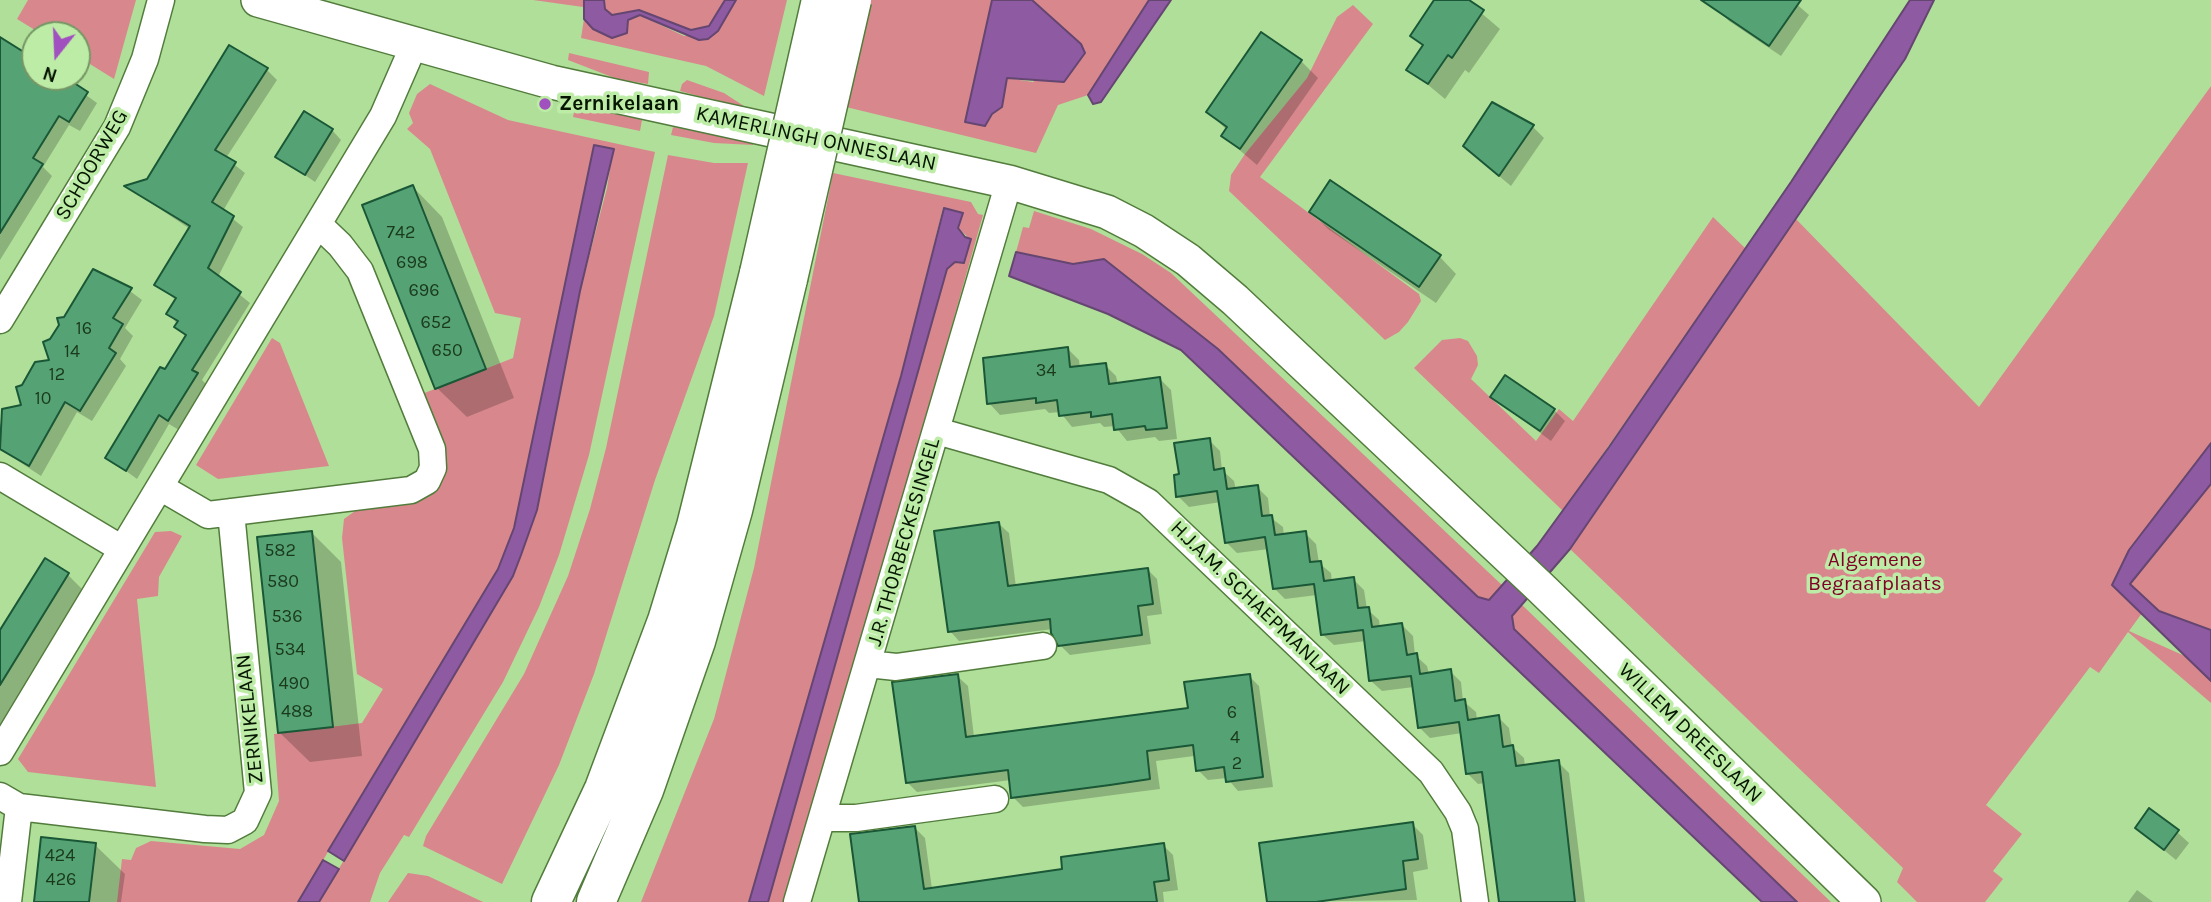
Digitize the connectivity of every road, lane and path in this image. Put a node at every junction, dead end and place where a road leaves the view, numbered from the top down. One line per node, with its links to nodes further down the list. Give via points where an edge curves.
1 (161, 0): 9 (street, SCHOORWEG, via 145,59 117,127)
2 (258, 0): 5 (street, KAMERLINGH ONNESLAAN)
3 (821, 0): 8 (main road, bridge)
4 (852, 0): 8 (main road, bridge)
5 (414, 45): 6 (street, KAMERLINGH ONNESLAAN, via 551,82); 7 (street, via 383,116)
6 (1009, 182): 10 (street, J.R. THORBECKESINGEL); 15 (street, KAMERLINGH ONNESLAAN, via 1107,212 1188,260)
7 (319, 225): 12 (street); 13 (street, via 360,271 432,449 433,468 422,486 411,490)
8 (774, 276): 23 (main road, via 667,621 604,789); 24 (main road, via 733,510 696,641 644,790)
9 (0, 320)
10 (937, 431): 17 (street, J.R. THORBECKESINGEL); 26 (street, H.J.A.M. SCHAEPMANLAAN, via 1109,480 1149,502 1431,772 1465,829)
11 (0, 476): 14 (street)
12 (160, 487): 13 (street, via 208,515); 14 (street)
13 (231, 512): 20 (street, ZERNIKELAAN, via 258,793 245,821 228,830 205,829)
14 (122, 548): 18 (street)
15 (1516, 565): 27 (street, WILLEM DREESLAAN)
16 (1043, 646): 17 (street, via 896,667)
17 (868, 664): 21 (street, J.R. THORBECKESINGEL)
18 (0, 752)
19 (995, 799): 21 (street, via 856,818)
20 (10, 802): 22 (street, ZERNIKELAAN)
21 (822, 818): 25 (street, J.R. THORBECKESINGEL)
22 (8, 902)
23 (551, 902)
24 (596, 902)
25 (797, 902)
26 (1475, 902)
27 (1864, 902)

